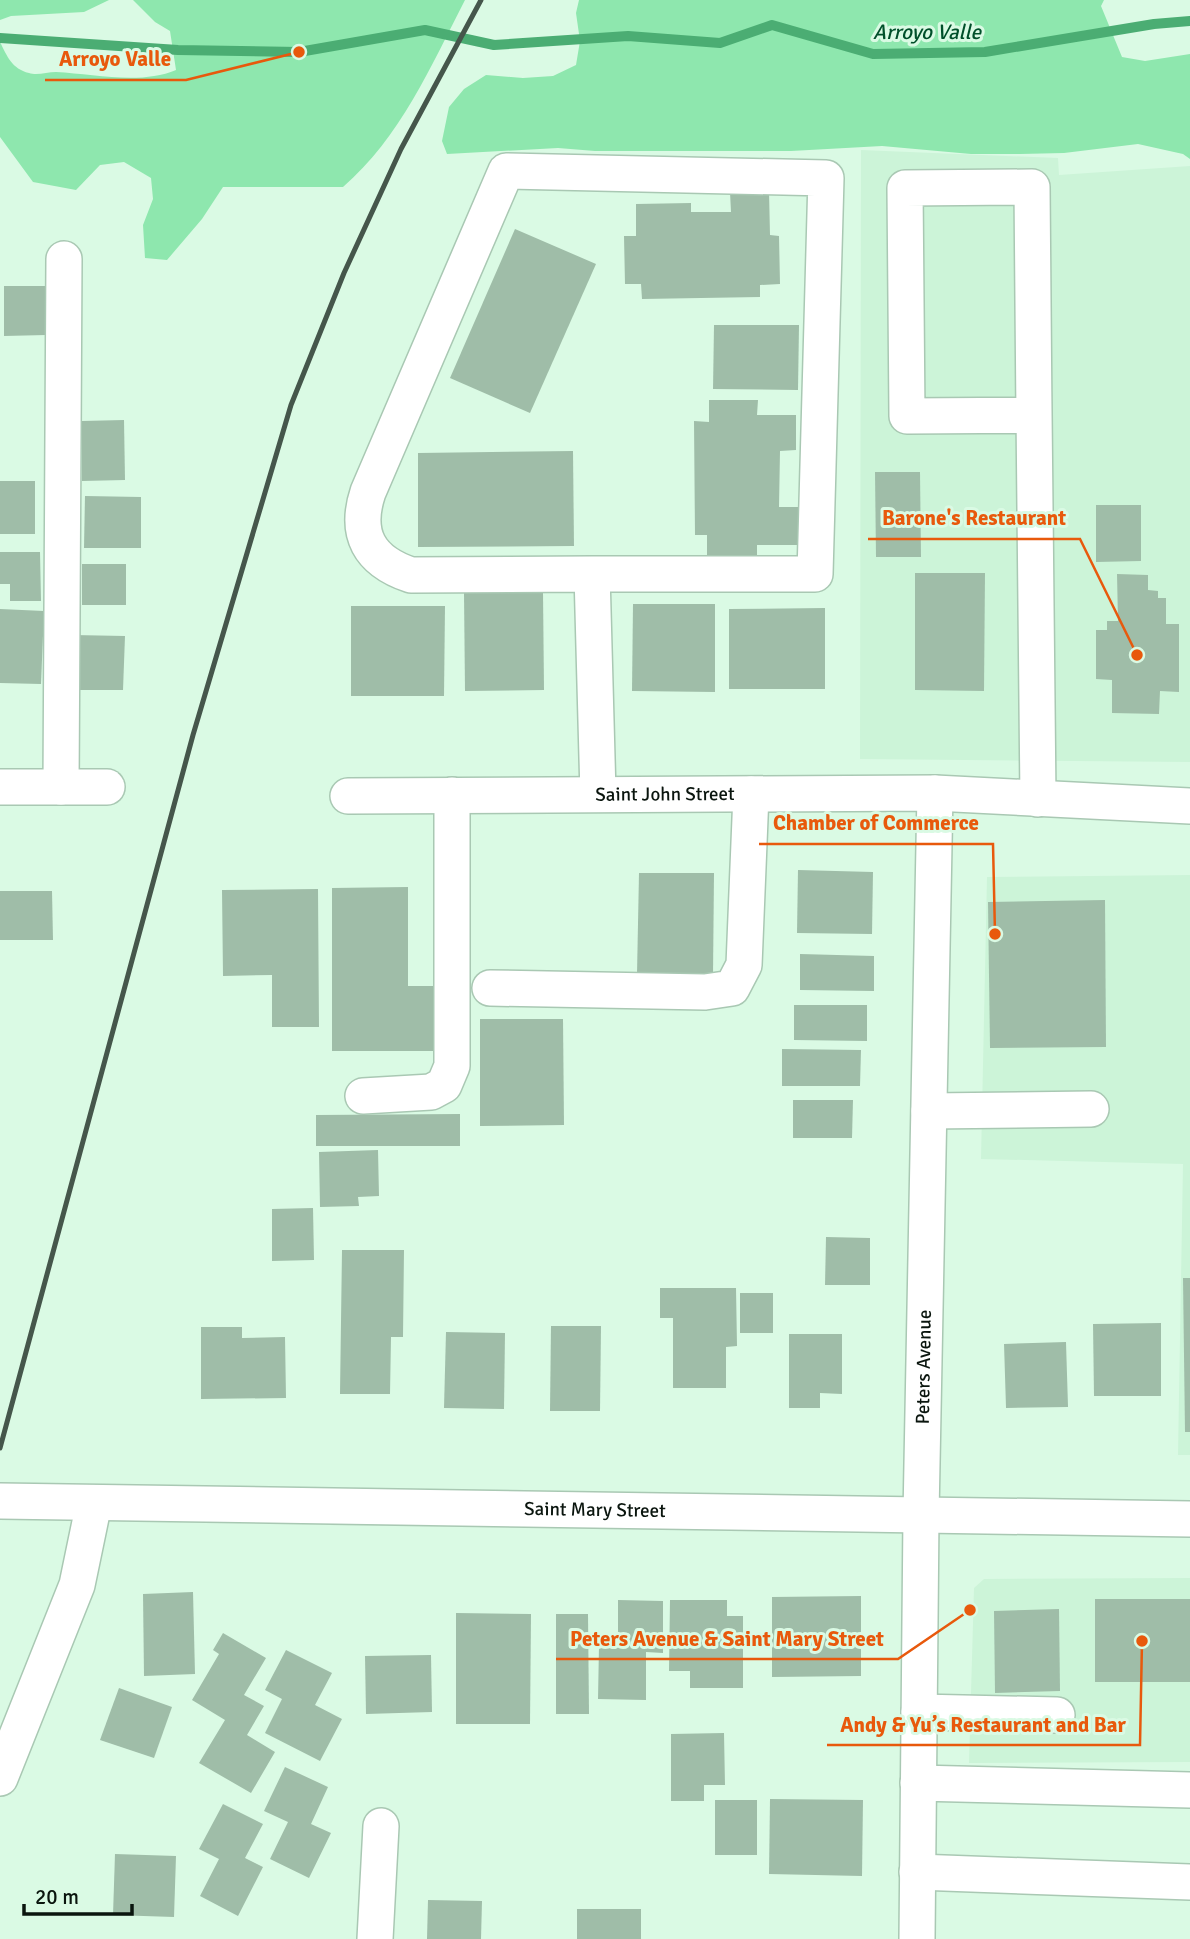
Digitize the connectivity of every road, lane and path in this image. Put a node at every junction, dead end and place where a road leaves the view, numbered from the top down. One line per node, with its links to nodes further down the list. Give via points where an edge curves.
1 (64, 259): 5 (street)
2 (1034, 415): 2 (street, via 1032,187 905,188 907,416); 12 (street)
3 (592, 574): 3 (street, via 816,574 826,178 506,171 368,492 362,527 379,559 411,575); 8 (street)
4 (0, 787): 5 (street)
5 (61, 787): 6 (street)
6 (107, 787)
7 (934, 793): 9 (street, Saint John Street); 12 (street, Saint John Street); 17 (street, Peters Avenue)
8 (597, 794): 9 (street, Saint John Street); 11 (street, Saint John Street)
9 (751, 794): 14 (street, via 744,965 733,988 705,992)
10 (348, 796): 11 (street, Saint John Street)
11 (452, 796): 15 (street, via 452,1066 444,1085 431,1092)
12 (1038, 799): 13 (street, Saint John Street)
13 (1190, 806)
14 (489, 988)
15 (363, 1096)
16 (1091, 1109): 17 (street)
17 (929, 1111): 20 (street, Peters Avenue)
18 (0, 1502): 19 (street, Saint Mary Street)
19 (94, 1503): 20 (street, Saint Mary Street); 24 (street, via 77,1585)
20 (921, 1515): 21 (street, Saint Mary Street); 22 (street, Peters Avenue)
21 (1190, 1519)
22 (919, 1712): 23 (street); 25 (street, Peters Avenue)
23 (1058, 1715)
24 (0, 1778)
25 (918, 1783): 26 (street); 28 (street, Peters Avenue)
26 (1190, 1790)
27 (381, 1826): 30 (street)
28 (917, 1872): 29 (street); 31 (street, Peters Avenue)
29 (1190, 1882)
30 (375, 1939)
31 (917, 1939)

